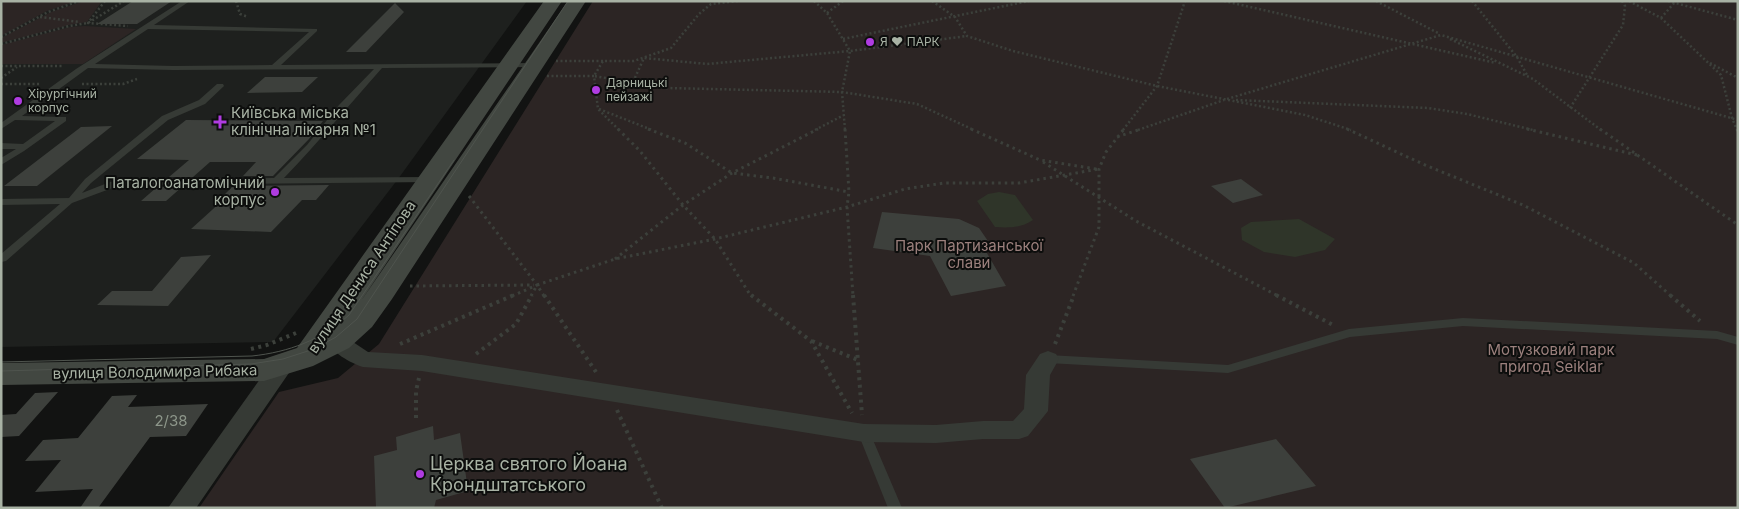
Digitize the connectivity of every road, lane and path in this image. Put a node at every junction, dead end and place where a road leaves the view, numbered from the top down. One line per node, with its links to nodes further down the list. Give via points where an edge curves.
1 (79, 1): 22 (path)
2 (105, 1): 26 (path)
3 (124, 1): 26 (path)
4 (187, 1): 27 (lane)
5 (552, 1): 40 (street, вулиця Дениса Антіпова)
6 (577, 1): 46 (street, вулиця Дениса Антіпова)
7 (738, 1): 19 (path)
8 (814, 1): 21 (path)
9 (843, 1): 21 (path)
10 (932, 1): 23 (path)
11 (1029, 1): 23 (path)
12 (1185, 1): 54 (path)
13 (1224, 1): 33 (path)
14 (1376, 1): 28 (path)
15 (1472, 1): 35 (path)
16 (1622, 1): 49 (path, via 1625,6 1623,25)
17 (1629, 1): 24 (path)
18 (1668, 1): 20 (path)
19 (712, 2): 36 (path, via 671,48)
20 (1675, 2): 24 (path); 25 (path)
21 (826, 13): 31 (path)
22 (38, 16): 26 (path); 30 (path)
23 (955, 18): 29 (path); 31 (path)
24 (1661, 18): 37 (path)
25 (1738, 20)
26 (88, 23): 27 (path); 32 (path)
27 (147, 27): 43 (lane); 44 (lane, via 315,30)
28 (1441, 35): 33 (path); 35 (path); 39 (path)
29 (967, 36): 34 (path); 54 (path, via 1013,51)
30 (1, 37)
31 (843, 40): 34 (path)
32 (1, 44)
33 (1411, 44): 39 (path); 56 (path)
34 (850, 51): 36 (path, via 707,64); 55 (path)
35 (1517, 57): 48 (path); 49 (path)
36 (644, 58): 38 (path); 52 (path)
37 (1706, 60): 51 (path); 61 (path, via 1721,75)
38 (603, 61): 46 (path); 47 (path)
39 (1503, 64): 48 (path)
40 (506, 65): 45 (lane); 46 (lane); 74 (street, вулиця Дениса Антіпова)
41 (1, 66): 42 (path)
42 (19, 66): 43 (path); 50 (path)
43 (87, 66): 44 (lane); 60 (lane)
44 (274, 67): 45 (lane)
45 (379, 67): 75 (lane)
46 (541, 67): 47 (path); 93 (street, вулиця Дениса Антіпова, via 382,293 357,325)
47 (594, 76): 52 (path); 58 (path)
48 (1527, 76): 57 (path)
49 (1589, 77): 57 (path); 61 (path)
50 (1, 78)
51 (1738, 78)
52 (633, 82): 55 (path, via 666,88)
53 (220, 86): 79 (lane, via 202,102 165,118 88,180)
54 (1157, 86): 56 (path); 65 (path)
55 (842, 92): 59 (path); 69 (path, via 917,104)
56 (1226, 100): 65 (path); 68 (path, via 1428,108 1467,114); 90 (path, via 1305,115 1355,130 1425,165 1523,205 1634,263)
57 (1570, 108): 68 (path)
58 (598, 109): 72 (path, via 685,143); 81 (path, via 640,151)
59 (844, 115): 72 (path); 77 (path)
60 (13, 118): 63 (lane); 67 (lane, via 63,119)
61 (1732, 118): 62 (path); 64 (path)
62 (1738, 120)
63 (1, 127)
64 (1738, 131)
65 (1117, 137): 71 (path)
66 (1, 146): 67 (lane, via 21,146)
67 (21, 149): 70 (lane)
68 (1637, 155): 83 (path)
69 (1040, 160): 71 (path); 73 (path)
70 (1, 162)
71 (1099, 169): 73 (path); 78 (path)
72 (732, 173): 77 (path); 81 (path)
73 (1064, 175): 78 (path); 82 (path, via 1019,183 944,183 905,189)
74 (428, 180): 75 (lane); 97 (street, вулиця Дениса Антіпова, via 323,336)
75 (276, 181): 79 (lane, via 131,182 103,187)
76 (463, 190): 87 (path)
77 (849, 192): 82 (path)
78 (1099, 198): 89 (path, via 1136,221); 95 (path, via 1099,227)
79 (69, 201): 80 (lane); 85 (lane)
80 (1, 202)
81 (683, 205): 84 (path); 86 (path)
82 (847, 207): 84 (path); 96 (path)
83 (1738, 225)
84 (715, 239): 86 (path); 91 (path, via 749,293)
85 (2, 259)
86 (615, 259): 87 (path)
87 (537, 285): 88 (path); 94 (path); 99 (path, via 516,324); 101 (path)
88 (404, 286)
89 (1350, 334): 90 (lane, via 1463,322); 95 (lane, via 1228,369)
90 (1717, 335): 92 (lane)
91 (811, 340): 96 (path); 103 (path)
92 (1738, 341)
93 (336, 342): 94 (street); 97 (street, вулиця Дениса Антіпова)
94 (363, 359): 98 (street)
95 (1048, 359): 103 (street, via 1038,375 1036,411 1019,430)
96 (858, 360): 103 (path)
97 (293, 362): 100 (street, вулиця Володимира Рибака, via 264,370); 104 (street)
98 (422, 363): 99 (street); 102 (path, via 416,392)
99 (458, 369): 101 (street)
100 (1, 374)
101 (609, 392): 103 (street); 105 (path)
102 (416, 418)
103 (864, 433): 106 (lane)
104 (181, 508)
105 (662, 508)
106 (895, 508)

